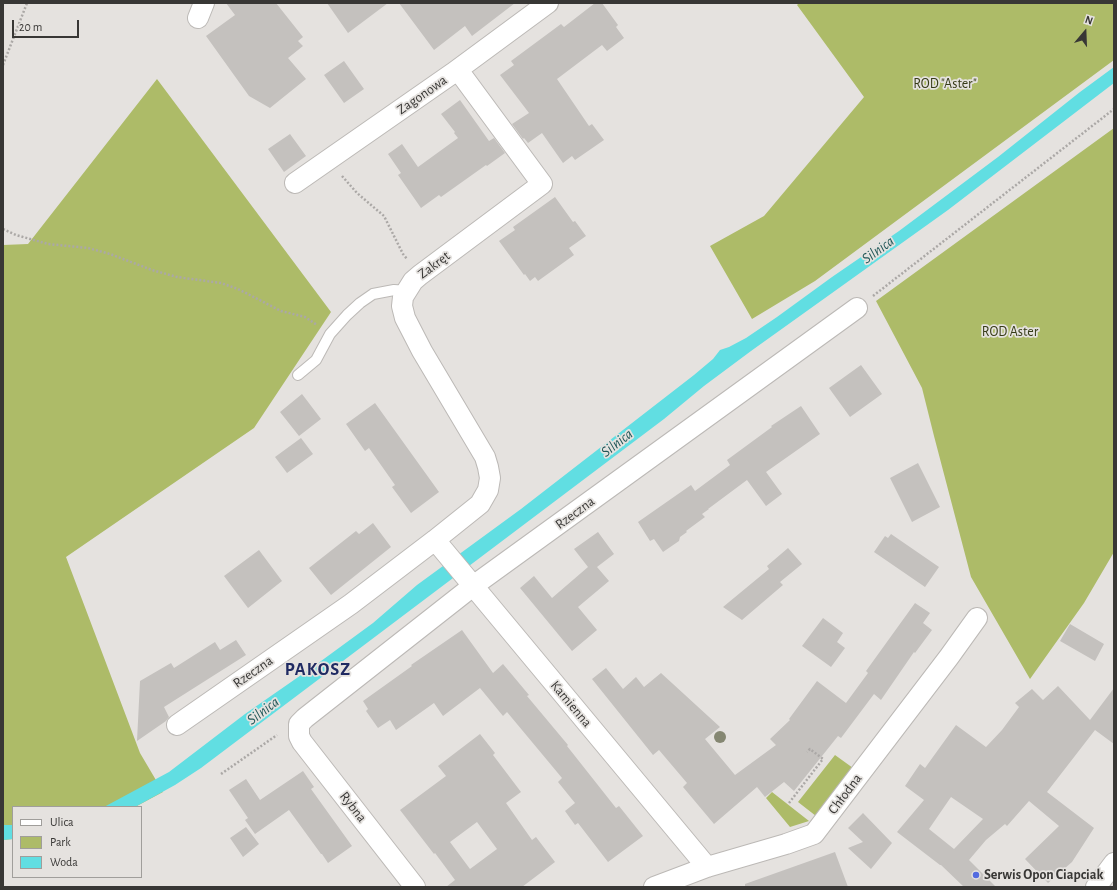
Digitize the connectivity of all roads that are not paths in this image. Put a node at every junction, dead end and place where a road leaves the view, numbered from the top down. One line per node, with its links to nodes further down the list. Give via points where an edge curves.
1 (548, 3): 2 (street, Zagonowa)
2 (458, 70): 3 (street, Zagonowa); 4 (street, Zakręt, via 542,184)
3 (294, 183)
4 (413, 282): 6 (lane, via 394,290 373,294 360,303 330,334 316,360); 7 (street, Zakręt, via 403,297 405,318 485,457 490,484)
5 (857, 308): 9 (street, Rzeczna)
6 (298, 375)
7 (480, 504): 8 (street, Rzeczna)
8 (440, 546): 9 (street, Kamienna); 12 (street, Rzeczna, via 351,604)
9 (469, 582): 11 (street, Rzeczna); 14 (street, Kamienna)
10 (977, 618): 14 (street, Chłodna, via 814,834)
11 (299, 724): 15 (street, Rybna, via 302,742)
12 (177, 725)
13 (1114, 863): 17 (street)
14 (707, 868): 16 (street, Chłodna)
15 (415, 887)
16 (654, 887)
17 (1096, 887)

